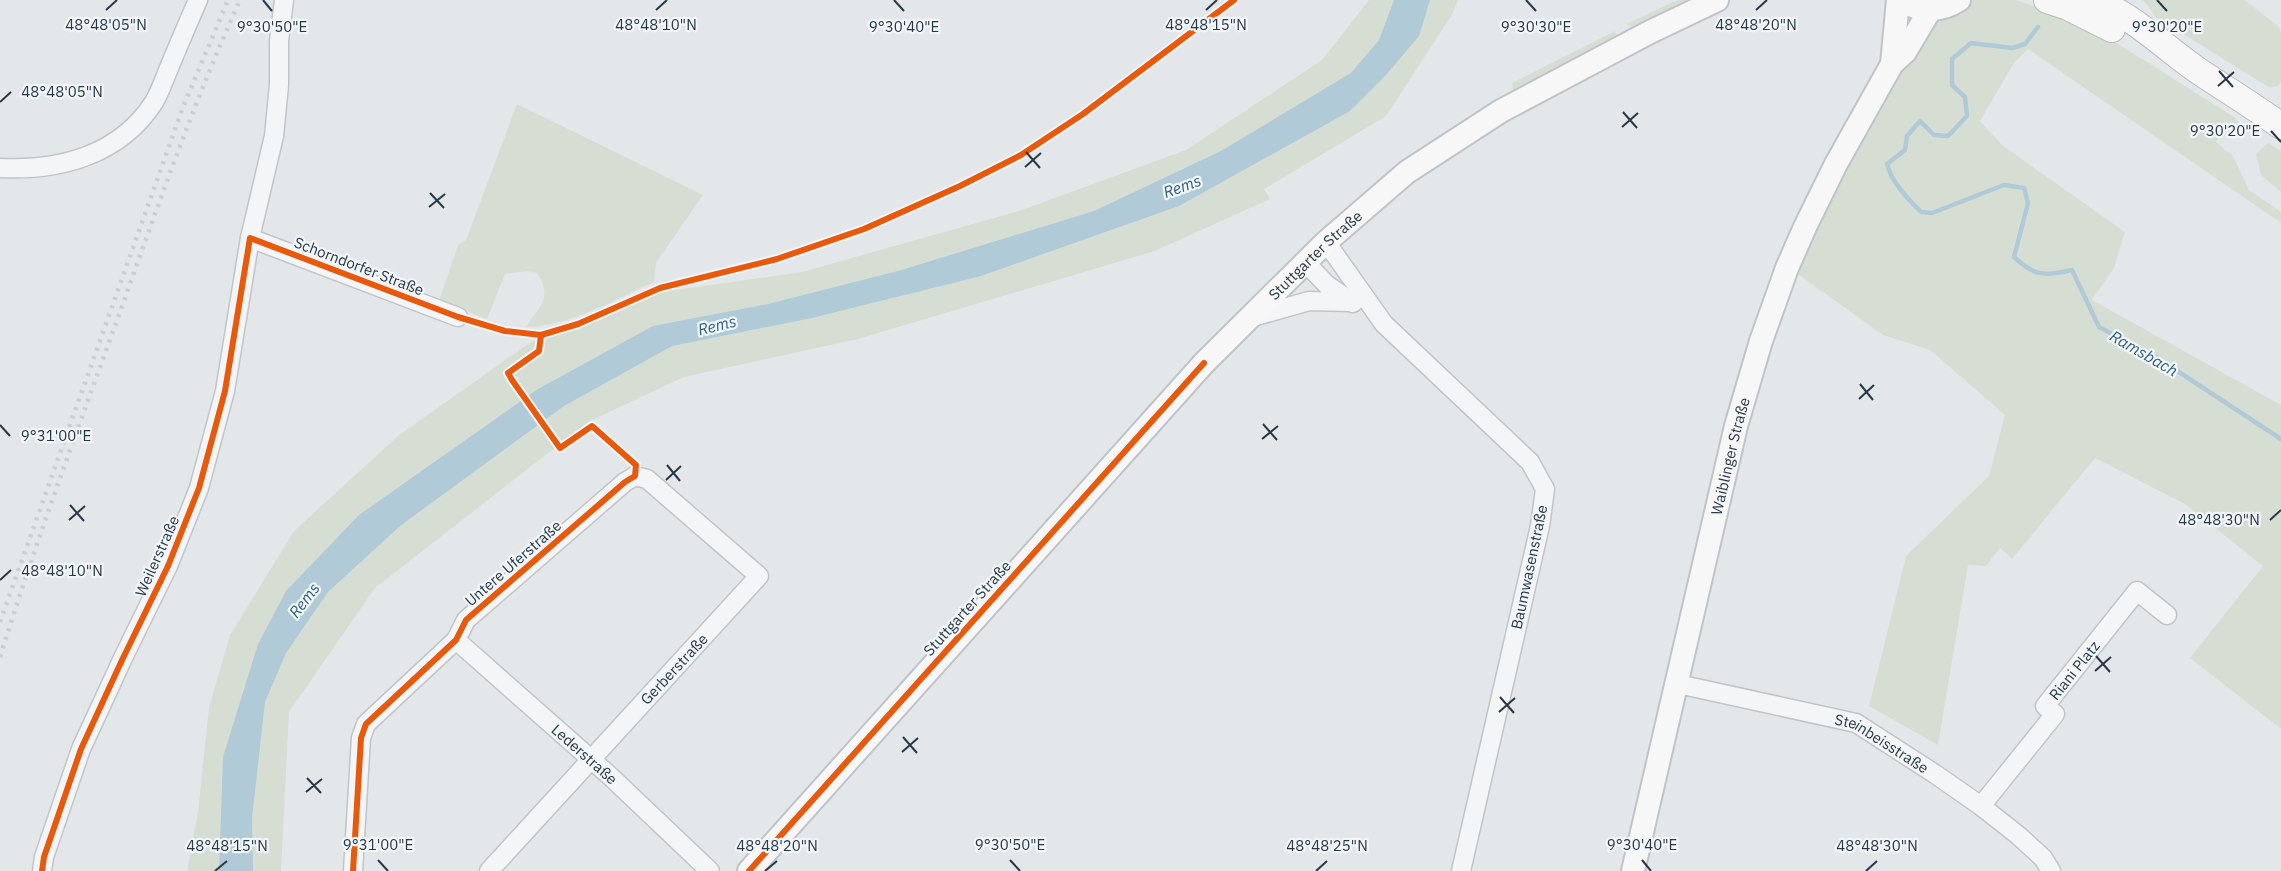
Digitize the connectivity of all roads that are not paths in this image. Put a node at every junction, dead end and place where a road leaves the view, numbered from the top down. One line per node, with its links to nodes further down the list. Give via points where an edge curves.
1 (198, 0): 14 (street, via 155,101 125,136 75,162)
2 (284, 0): 15 (street, via 274,136)
3 (1717, 0): 16 (main road, Stuttgarter Straße, via 1501,111 1407,172)
4 (1898, 0): 8 (main road); 9 (main road, Waiblinger Straße)
5 (1959, 0): 8 (main road)
6 (2047, 0): 10 (highway, via 2098,21 2166,61)
7 (2093, 0): 10 (highway, via 2155,37)
8 (1930, 10): 9 (main road, Waiblinger Straße, via 1905,52)
9 (1892, 64): 25 (main road, Waiblinger Straße, via 1805,227 1761,341 1736,426)
10 (2200, 71): 11 (highway)
11 (2248, 102): 12 (highway); 13 (highway)
12 (2281, 108)
13 (2281, 126)
14 (0, 168)
15 (250, 238): 19 (street, Schorndorfer Straße); 28 (street, Weilerstraße, via 225,391 199,488 168,566 81,749)
16 (1326, 242): 17 (main road, Stuttgarter Straße); 21 (street, Baumwasenstraße)
17 (1305, 262): 18 (street, Baumwasenstraße); 20 (main road, Stuttgarter Straße)
18 (1352, 302): 20 (street, via 1310,301); 21 (street, Baumwasenstraße)
19 (458, 317)
20 (1247, 318): 32 (main road, Stuttgarter Straße)
21 (1384, 324): 33 (street, Baumwasenstraße, via 1530,462 1545,489 1540,526)
22 (647, 479): 24 (street, Untere Uferstraße, via 636,476 625,482 466,620); 26 (street, Gerberstraße, via 759,576)
23 (2167, 615): 27 (street, Riani Platz, via 2137,591 2045,706 2055,714)
24 (456, 640): 26 (street, Lederstraße); 29 (street, Untere Uferstraße, via 366,724 361,738)
25 (1678, 684): 27 (street, Steinbeisstraße, via 1856,723); 34 (main road, Waiblinger Straße)
26 (591, 759): 30 (street, Gerberstraße); 31 (street, Lederstraße)
27 (1981, 806): 35 (street, Steinbeisstraße, via 2043,858)
28 (42, 871)
29 (353, 871)
30 (489, 871)
31 (710, 871)
32 (749, 871)
33 (1461, 871)
34 (1633, 871)
35 (2051, 871)

